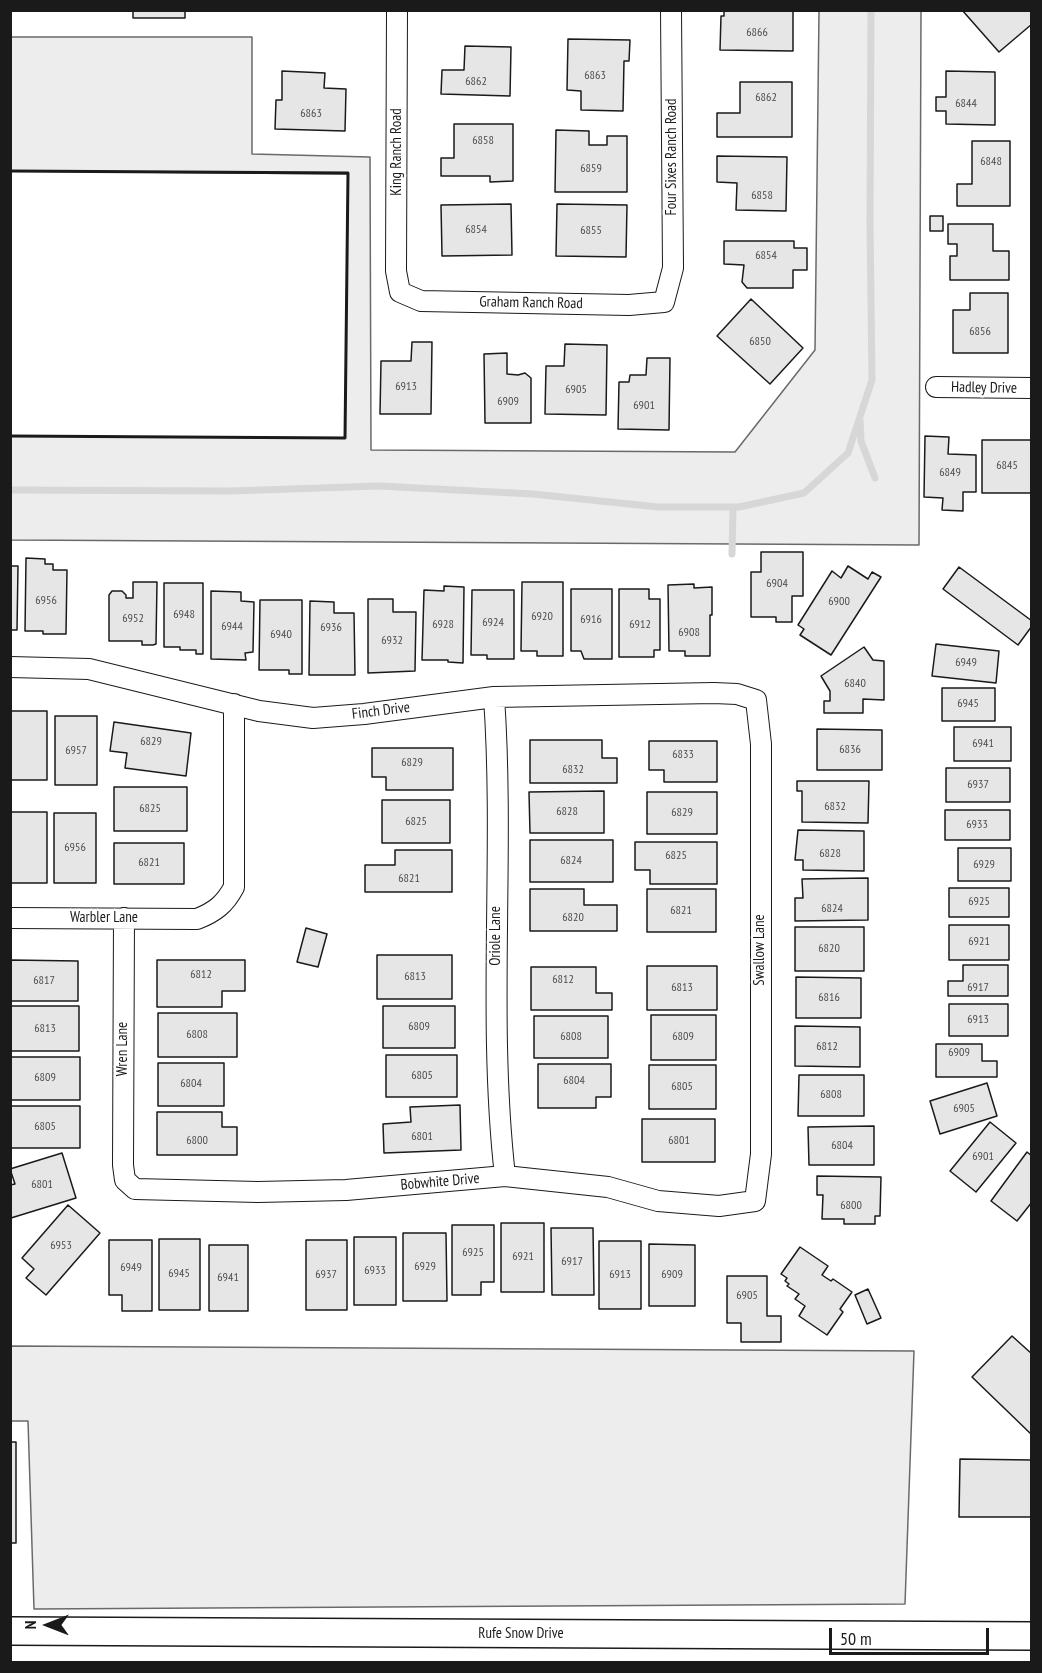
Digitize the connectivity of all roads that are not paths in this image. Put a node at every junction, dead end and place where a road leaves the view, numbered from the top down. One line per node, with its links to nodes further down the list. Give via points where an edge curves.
1 (397, 10): 3 (street, King Ranch Road, via 396,271)
2 (671, 10): 4 (street, Four Sixes Ranch Road, via 673,268)
3 (400, 292): 4 (street, Graham Ranch Road, via 421,301 629,305)
4 (664, 302)
5 (936, 387): 6 (street, Hadley Drive)
6 (1032, 388)
7 (10, 667): 10 (street, Finch Drive, via 89,669)
8 (494, 697): 9 (street, Finch Drive, via 714,693); 10 (street, Finch Drive, via 313,718); 13 (street, Oriole Lane, via 496,1009)
9 (756, 700): 15 (street, Swallow Lane, via 761,744 761,1154)
10 (234, 704): 12 (street, Warbler Lane, via 234,887 214,912 197,919)
11 (10, 918): 12 (street, Warbler Lane)
12 (124, 918): 14 (street, Wren Lane)
13 (505, 1176): 14 (street, Bobwhite Drive, via 354,1189 258,1192 135,1189); 15 (street, Bobwhite Drive, via 608,1187 658,1201 719,1206)
14 (125, 1180)
15 (755, 1201)
16 (10, 1631): 17 (main road, Rufe Snow Drive)
17 (1032, 1636)

